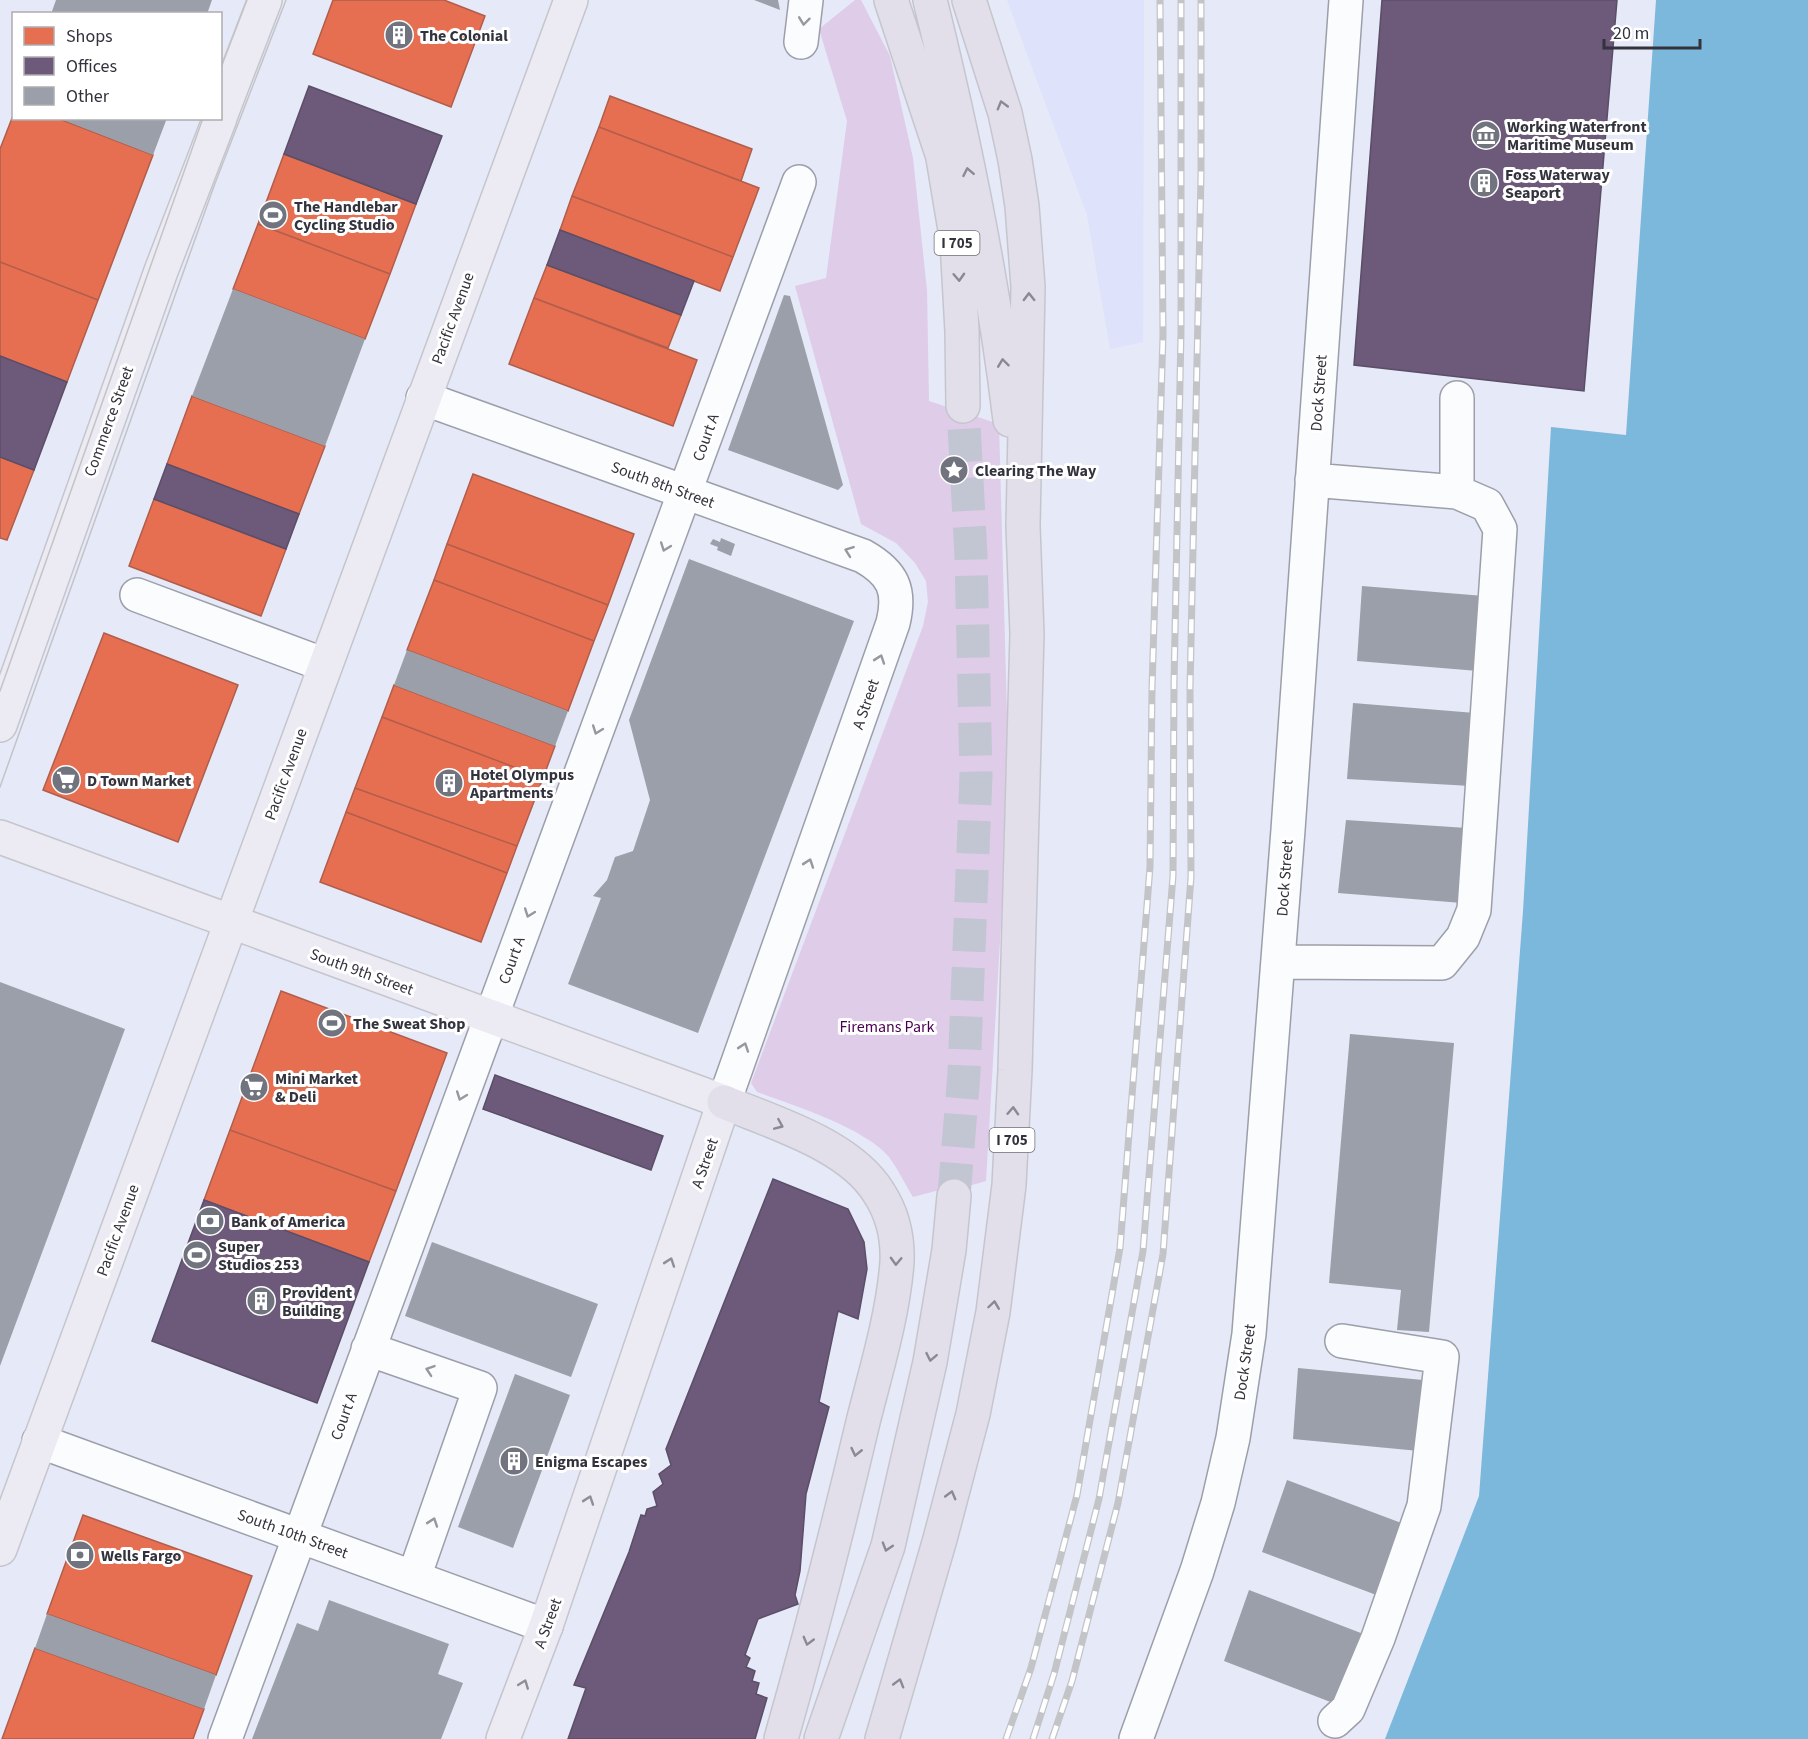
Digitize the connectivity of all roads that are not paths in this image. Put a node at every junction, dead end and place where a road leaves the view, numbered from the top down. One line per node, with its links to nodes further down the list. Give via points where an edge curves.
1 (266, 0): 10 (main road, Commerce Street)
2 (571, 0): 14 (main road, Pacific Avenue)
3 (806, 0): 9 (street, one-way to 9)
4 (891, 0): 12 (highway)
5 (912, 0): 12 (highway)
6 (930, 0): 20 (highway, one-way to 6, via 1000,333 952,89)
7 (969, 0): 20 (highway, one-way to 7, via 1028,356 1026,249 1017,171 1005,113)
8 (1346, 0): 17 (street, Dock Street)
9 (801, 42)
10 (222, 113)
11 (219, 120): 24 (main road, Commerce Street, via 161,271)
12 (943, 157): 16 (highway, I 705, one-way to 16, via 957,242)
13 (799, 182): 18 (street, Court A)
14 (423, 398): 18 (street, South 8th Street); 23 (main road, Pacific Avenue)
15 (1457, 398): 19 (street)
16 (963, 406)
17 (1312, 480): 19 (street); 27 (street, Dock Street)
18 (685, 492): 21 (street, South 8th Street, one-way to 18, via 885,572 863,556); 28 (street, Court A, one-way to 28)
19 (1457, 492): 27 (street, via 1487,505 1500,529 1474,909 1463,937 1442,963)
20 (1023, 526): 43 (highway, I 705, one-way to 20, via 972,1414 993,1312 1009,1185 1027,634)
21 (894, 585): 29 (street, A Street, one-way to 21, via 893,623 897,596)
22 (137, 595): 23 (street)
23 (325, 665): 26 (main road, Pacific Avenue)
24 (0, 725)
25 (0, 837): 26 (main road, South 9th Street)
26 (230, 923): 28 (main road, South 9th Street); 33 (main road, Pacific Avenue)
27 (1278, 962): 44 (street, Dock Street, via 1249,1334 1233,1437 1197,1571)
28 (490, 1018): 29 (main road, South 9th Street); 32 (street, Court A, one-way to 32)
29 (724, 1102): 37 (main road, A Street, one-way to 29); 41 (highway, one-way to 41, via 805,1136 858,1169 878,1191 896,1238 890,1311 837,1536)
30 (954, 1196): 42 (highway, one-way to 42, via 930,1362 888,1546)
31 (1342, 1341): 38 (street, via 1442,1357 1424,1506 1378,1638 1348,1709)
32 (368, 1348): 34 (street, Court A); 36 (street, one-way to 32, via 480,1388)
33 (39, 1441): 34 (street, South 10th Street); 35 (main road, Pacific Avenue)
34 (299, 1536): 36 (street, South 10th Street); 39 (street, Court A)
35 (0, 1548)
36 (414, 1578): 37 (street, South 10th Street)
37 (546, 1626): 40 (main road, A Street, one-way to 37)
38 (1335, 1720)
39 (225, 1739)
40 (503, 1739)
41 (781, 1739)
42 (821, 1739)
43 (882, 1739)
44 (1136, 1739)

